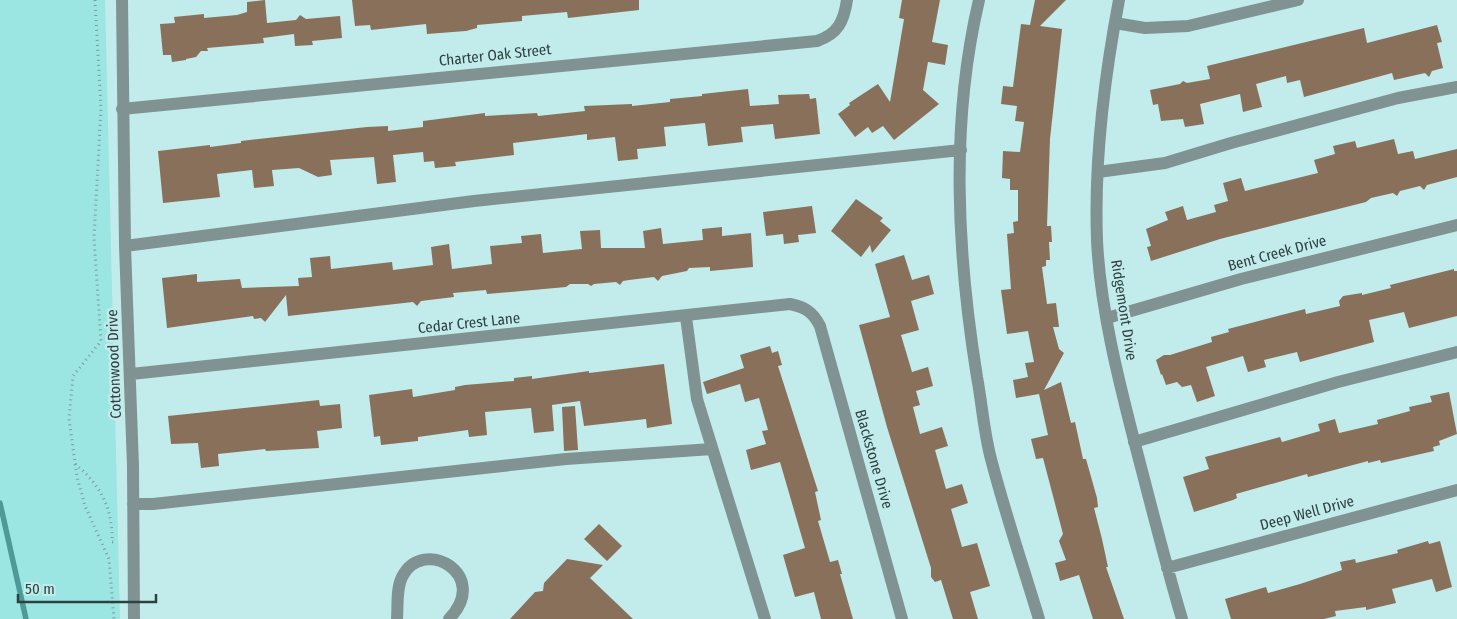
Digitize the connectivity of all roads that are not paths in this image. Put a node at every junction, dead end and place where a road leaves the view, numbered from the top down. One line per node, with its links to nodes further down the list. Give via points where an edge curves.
1 (122, 0): 9 (street, Cottonwood Drive)
2 (847, 0): 9 (street, Charter Oak Street, via 842,23 836,31 817,41)
3 (979, 0): 10 (street, via 970,38)
4 (1119, 0): 7 (street, Ridgemont Drive)
5 (1298, 0): 6 (street)
6 (1269, 4): 7 (street, via 1188,26 1145,28)
7 (1115, 23): 11 (street, Ridgemont Drive)
8 (1457, 87): 11 (street, via 1398,98 1165,163)
9 (122, 109): 13 (street, Cottonwood Drive)
10 (961, 150): 13 (street, via 474,201); 29 (street, via 960,251 990,458)
11 (1098, 172): 16 (street, Ridgemont Drive, via 1097,241)
12 (1457, 225): 16 (street, Bent Creek Drive, via 1241,279)
13 (125, 246): 18 (street, Cottonwood Drive)
14 (808, 310): 15 (street, Cedar Crest Lane, via 790,304); 28 (street, Blackstone Drive, via 820,326)
15 (686, 317): 18 (street, Cedar Crest Lane); 20 (street, via 697,399)
16 (1107, 318): 19 (street, Ridgemont Drive)
17 (1457, 352): 19 (street, via 1338,382)
18 (131, 374): 22 (street, Cottonwood Drive)
19 (1134, 442): 23 (street, Ridgemont Drive)
20 (712, 449): 22 (street, via 566,459); 27 (street)
21 (1457, 490): 23 (street, Deep Well Drive)
22 (133, 504): 24 (street, Cottonwood Drive)
23 (1167, 568): 30 (street, Ridgemont Drive)
24 (134, 619)
25 (398, 619): 26 (street, via 402,577 412,566 426,560 447,563 461,578 463,599)
26 (450, 619)
27 (765, 619)
28 (902, 619)
29 (1039, 619)
30 (1182, 619)

